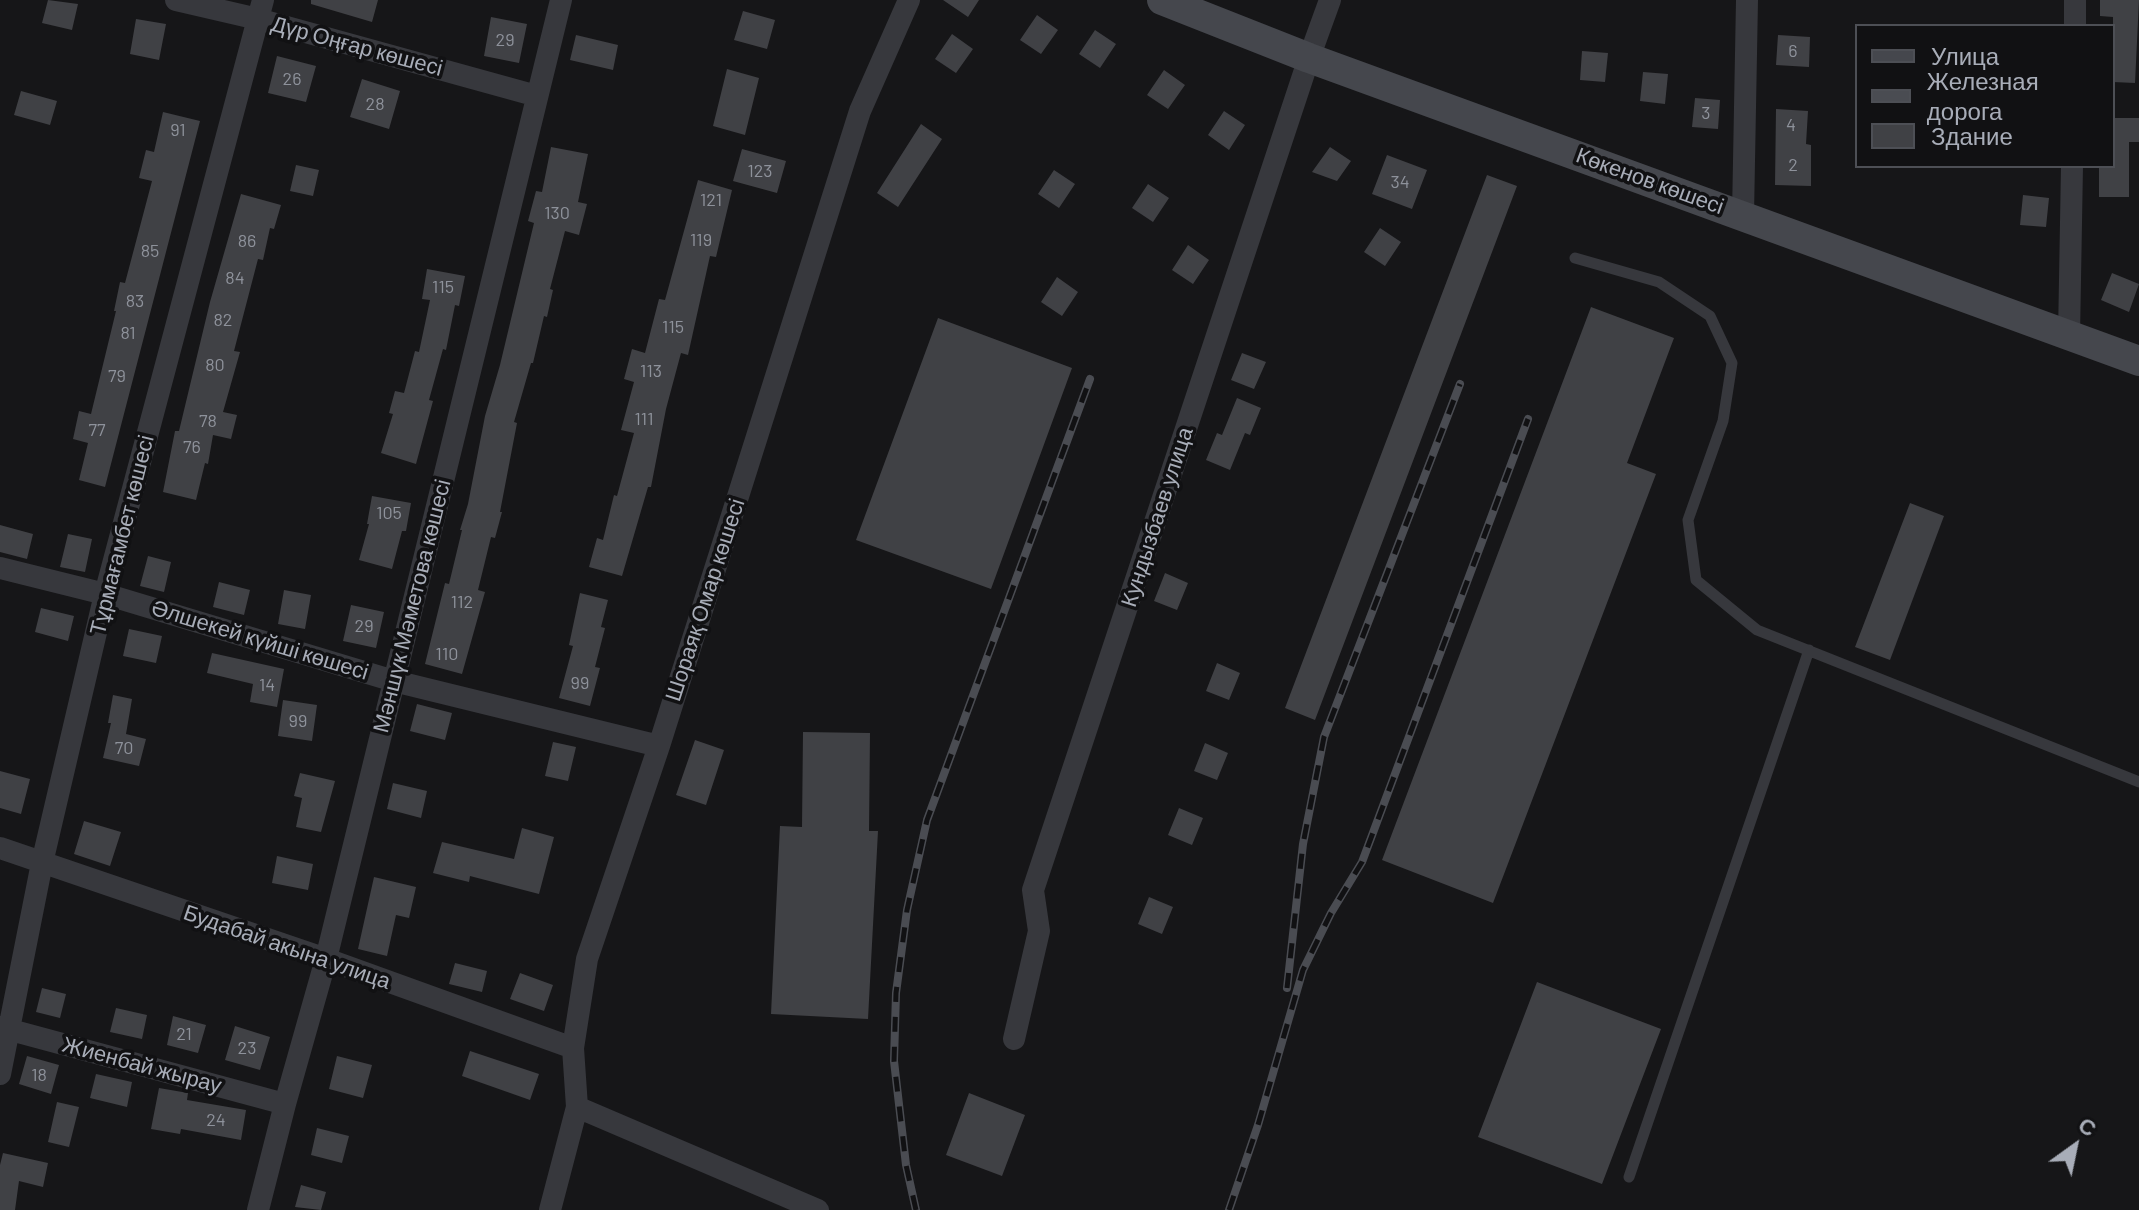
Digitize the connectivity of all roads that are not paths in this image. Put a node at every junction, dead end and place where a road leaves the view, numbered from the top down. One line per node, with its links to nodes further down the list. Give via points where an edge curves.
1 (176, 0): 8 (street, Дүр Оңғар көшесі)
2 (561, 0): 11 (street, Мәншүк Мәметова көшесі)
3 (909, 0): 21 (street, Шораяқ Омар көшесі, via 860,111)
4 (1162, 0): 10 (street, Көкенов көшесі)
5 (1330, 0): 10 (street, Кундызбаев улица)
6 (1747, 0): 13 (street)
7 (2075, 0): 9 (street)
8 (260, 10): 11 (street, Дүр Оңғар көшесі); 18 (street, Тұрмағамбет көшесі)
9 (2075, 24)
10 (1309, 58): 13 (street, Көкенов көшесі); 27 (street, Кундызбаев улица, via 1033,890 1039,931)
11 (537, 96): 20 (street, Мәншүк Мәметова көшесі)
12 (2072, 168): 15 (street)
13 (1743, 215): 15 (street, Көкенов көшесі)
14 (1575, 258): 19 (lane, via 1659,282 1710,316 1732,363 1723,421 1688,520 1696,580 1757,630)
15 (2069, 336): 16 (street, Көкенов көшесі)
16 (2139, 361)
17 (0, 568): 18 (street, Әлшекей күйші көшесі)
18 (105, 594): 20 (street, Әлшекей күйші көшесі); 24 (street, Тұрмағамбет көшесі)
19 (1809, 650): 22 (lane); 32 (lane)
20 (394, 681): 21 (street, Әлшекей күйші көшесі); 25 (street, Мәншүк Мәметова көшесі)
21 (659, 746): 28 (street, Шораяқ Омар көшесі, via 587,959)
22 (2139, 782)
23 (0, 848): 24 (street, Будабай акына улица)
24 (42, 863): 25 (street, Будабай акына улица); 26 (street, Тұрмағамбет көшесі)
25 (326, 959): 28 (street, Будабай акына улица); 30 (street, Мәншүк Мәметова көшесі)
26 (6, 1028): 29 (street, Тұрмағамбет көшесі); 30 (street, Жиенбай жырау)
27 (1014, 1039)
28 (573, 1048): 31 (street, Шораяқ Омар көшесі)
29 (0, 1074)
30 (285, 1104): 33 (street, Мәншүк Мәметова көшесі)
31 (577, 1107): 34 (street, Шораяқ Омар көшесі); 35 (street)
32 (1629, 1177)
33 (258, 1210)
34 (550, 1210)
35 (818, 1210)

